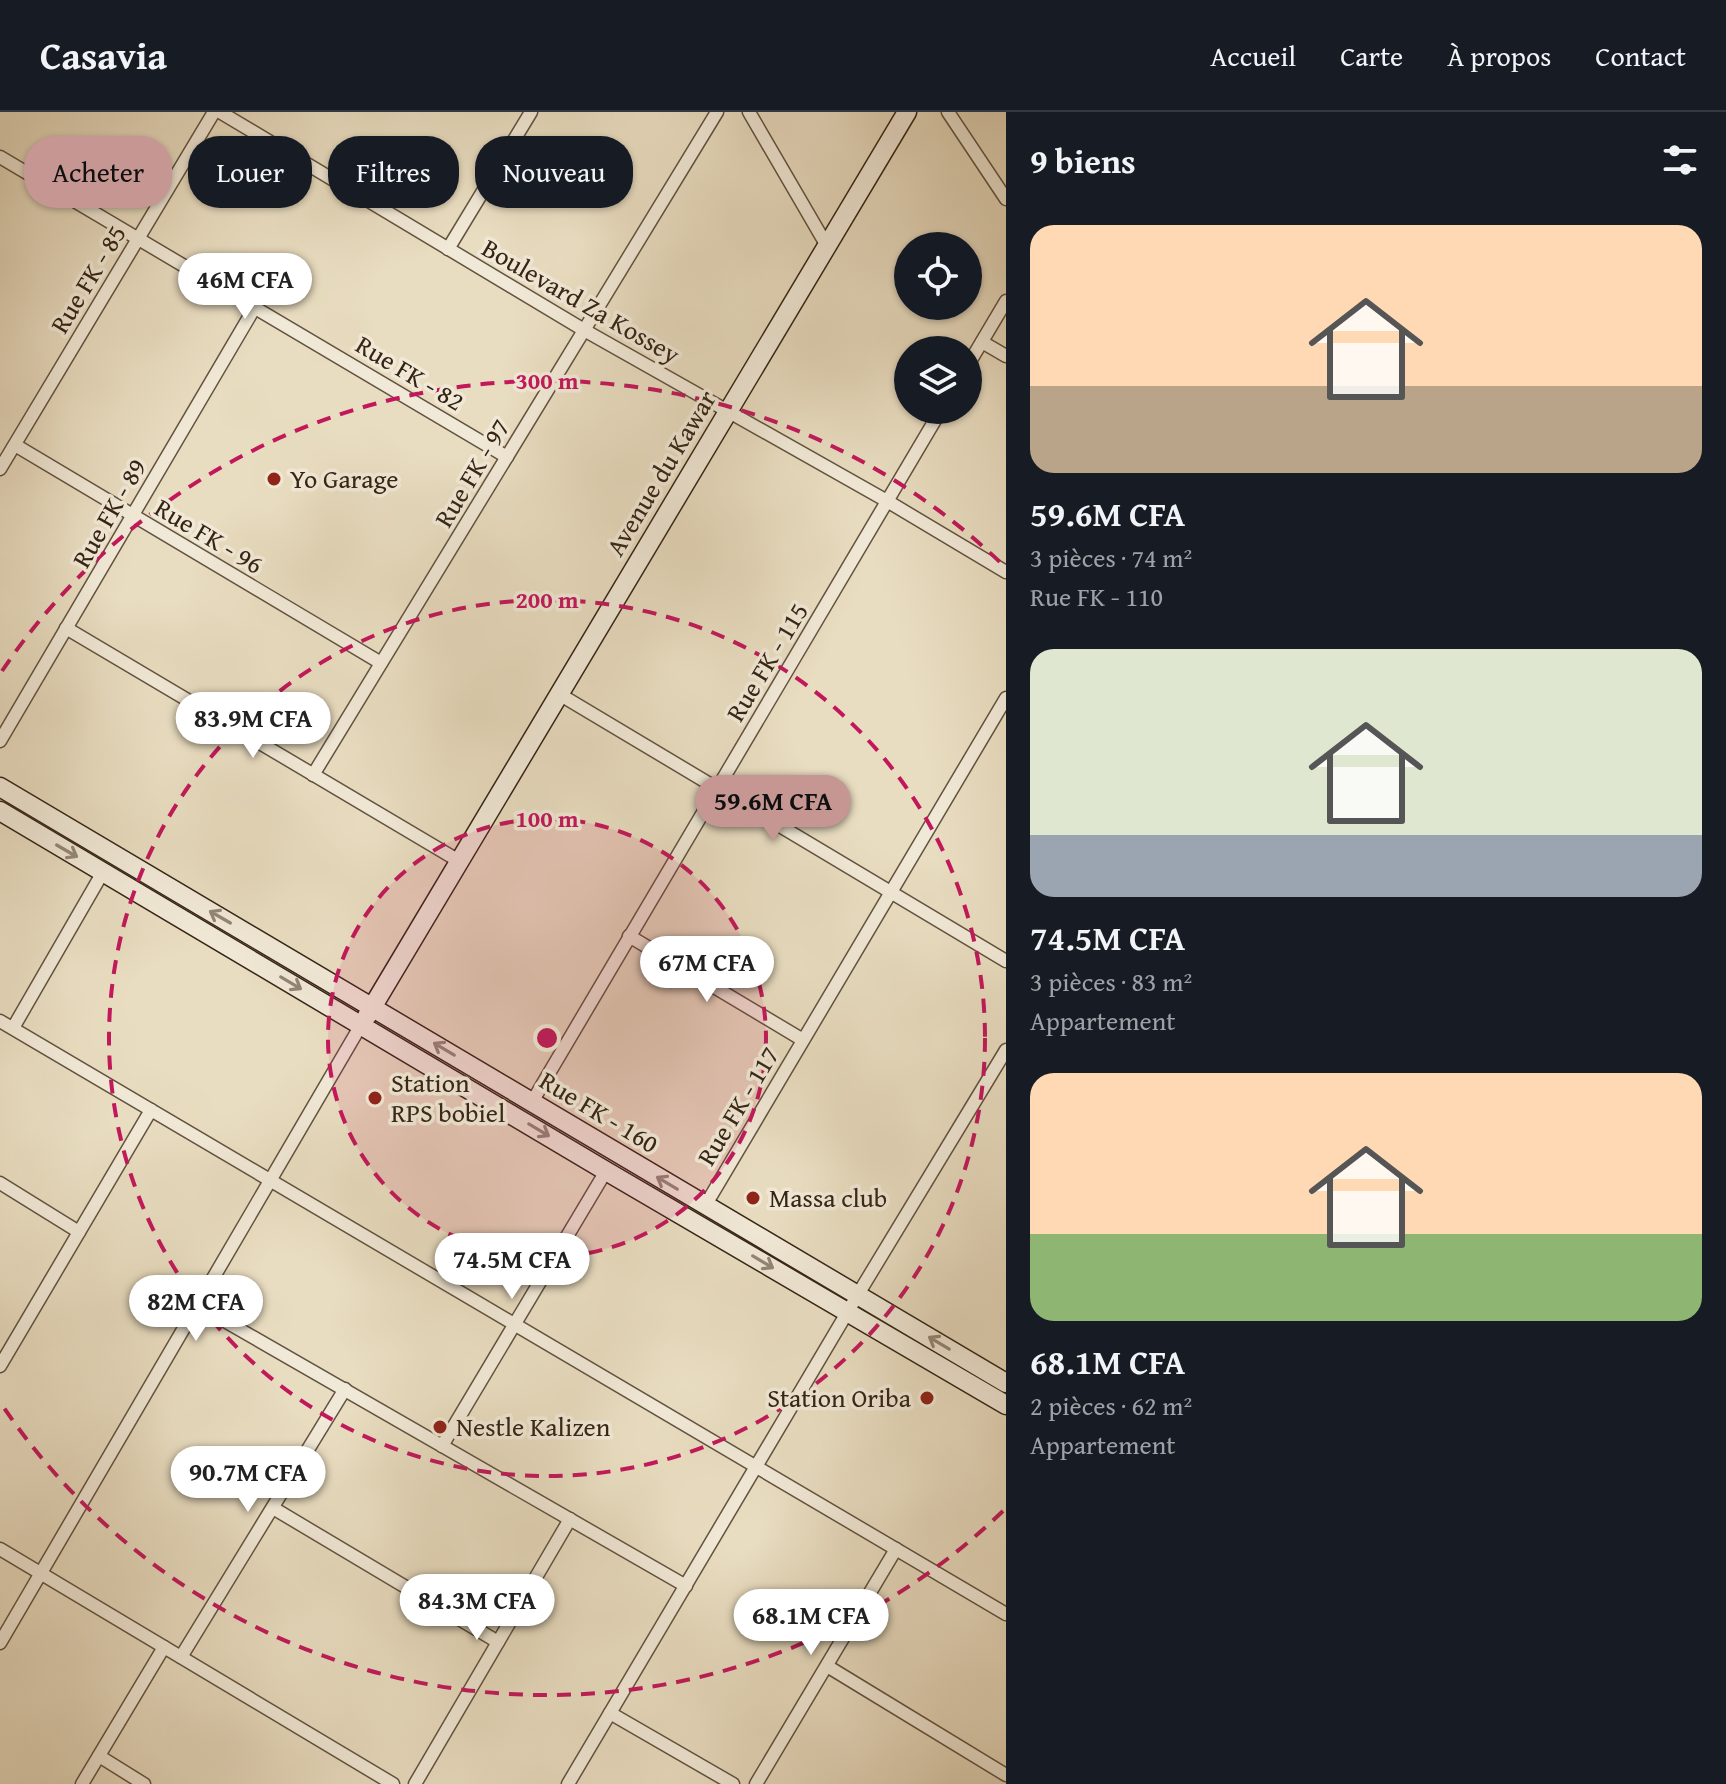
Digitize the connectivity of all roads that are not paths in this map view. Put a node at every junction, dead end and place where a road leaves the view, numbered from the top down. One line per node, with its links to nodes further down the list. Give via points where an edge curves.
1 (217, 112): 9 (street, Rue FK - 85); 11 (street, Boulevard Za Kossey)
2 (531, 112): 11 (street)
3 (717, 112): 14 (street, Rue FK - 97)
4 (749, 112): 10 (street)
5 (907, 112): 10 (main road, Avenue du Kawar)
6 (948, 112): 8 (street)
7 (2, 163): 9 (street, Rue FK - 82)
8 (1006, 199)
9 (138, 239): 13 (street, Rue FK - 82); 19 (street, Rue FK - 85)
10 (827, 246): 17 (main road, Avenue du Kawar)
11 (448, 249): 14 (street, Boulevard Za Kossey)
12 (1006, 301): 15 (street)
13 (255, 307): 20 (street, Rue FK - 82); 23 (street, Rue FK - 89)
14 (584, 330): 17 (street, Boulevard Za Kossey); 20 (street, Rue FK - 97)
15 (982, 342): 16 (street)
16 (1006, 356)
17 (728, 411): 22 (street, Boulevard Za Kossey); 27 (main road, Avenue du Kawar)
18 (933, 424): 22 (street, Rue FK - 115)
19 (15, 445): 21 (street, Rue FK - 85); 23 (street, Rue FK - 96)
20 (507, 457): 26 (street, Rue FK - 97)
21 (0, 469)
22 (887, 501): 24 (street, Boulevard Za Kossey); 32 (street, Rue FK - 115)
23 (132, 516): 25 (street, Rue FK - 89); 26 (street, Rue FK - 96)
24 (1006, 572)
25 (66, 628): 29 (street, Rue FK - 89); 30 (street)
26 (381, 663): 30 (street, Rue FK - 97)
27 (559, 694): 32 (street); 34 (main road, Avenue du Kawar)
28 (1006, 698): 36 (street, Rue FK - 117)
29 (0, 741)
30 (313, 775): 34 (street)
31 (0, 787): 39 (main road, Rue FK - 160, one-way to 31)
32 (717, 789): 36 (street); 37 (street, Rue FK - 115)
33 (0, 811): 35 (main road, Rue FK - 160, one-way to 35)
34 (459, 861): 39 (main road, Avenue du Kawar)
35 (103, 872): 41 (main road, Rue FK - 160, one-way to 41); 42 (street)
36 (890, 892): 38 (street); 43 (street, Rue FK - 117)
37 (629, 936): 43 (street); 45 (street, Rue FK - 115)
38 (1006, 961)
39 (372, 1007): 41 (main road, Avenue du Kawar); 45 (main road, Rue FK - 160, one-way to 39)
40 (0, 1021): 42 (street)
41 (361, 1025): 47 (main road, Rue FK - 160, one-way to 47); 48 (street)
42 (13, 1028): 46 (street)
43 (803, 1040): 50 (street, Rue FK - 117)
44 (1006, 1050): 52 (street)
45 (532, 1102): 50 (main road, Rue FK - 160, one-way to 45)
46 (151, 1110): 48 (street); 51 (street)
47 (606, 1171): 54 (main road, Rue FK - 160, one-way to 54); 55 (street)
48 (270, 1180): 53 (street); 55 (street)
49 (0, 1183): 51 (street)
50 (705, 1206): 52 (main road, Rue FK - 160)
51 (79, 1232): 56 (street)
52 (857, 1296): 54 (street); 58 (main road, Rue FK - 160, one-way to 52)
53 (197, 1305): 59 (street); 67 (street)
54 (847, 1313): 60 (main road, Rue FK - 160); 62 (street)
55 (515, 1324): 61 (street); 62 (street)
56 (4, 1350): 57 (street)
57 (0, 1366)
58 (1006, 1383)
59 (345, 1389): 61 (street); 63 (street)
60 (1006, 1405)
61 (442, 1446): 64 (street)
62 (756, 1466): 66 (street); 68 (street)
63 (273, 1508): 70 (street); 73 (street)
64 (570, 1519): 68 (street); 70 (street)
65 (0, 1549): 67 (street)
66 (896, 1549): 69 (street); 74 (street)
67 (41, 1573): 71 (street); 72 (street)
68 (686, 1586): 75 (street)
69 (1006, 1614)
70 (498, 1642): 81 (street)
71 (0, 1643)
72 (164, 1647): 73 (street); 76 (street)
73 (181, 1657): 80 (street)
74 (827, 1666): 77 (street); 84 (street)
75 (610, 1713): 82 (street); 83 (street)
76 (99, 1756): 78 (street); 79 (street)
77 (1006, 1775)
78 (82, 1784)
79 (144, 1784)
80 (393, 1784)
81 (415, 1784)
82 (568, 1784)
83 (733, 1784)
84 (756, 1784)

